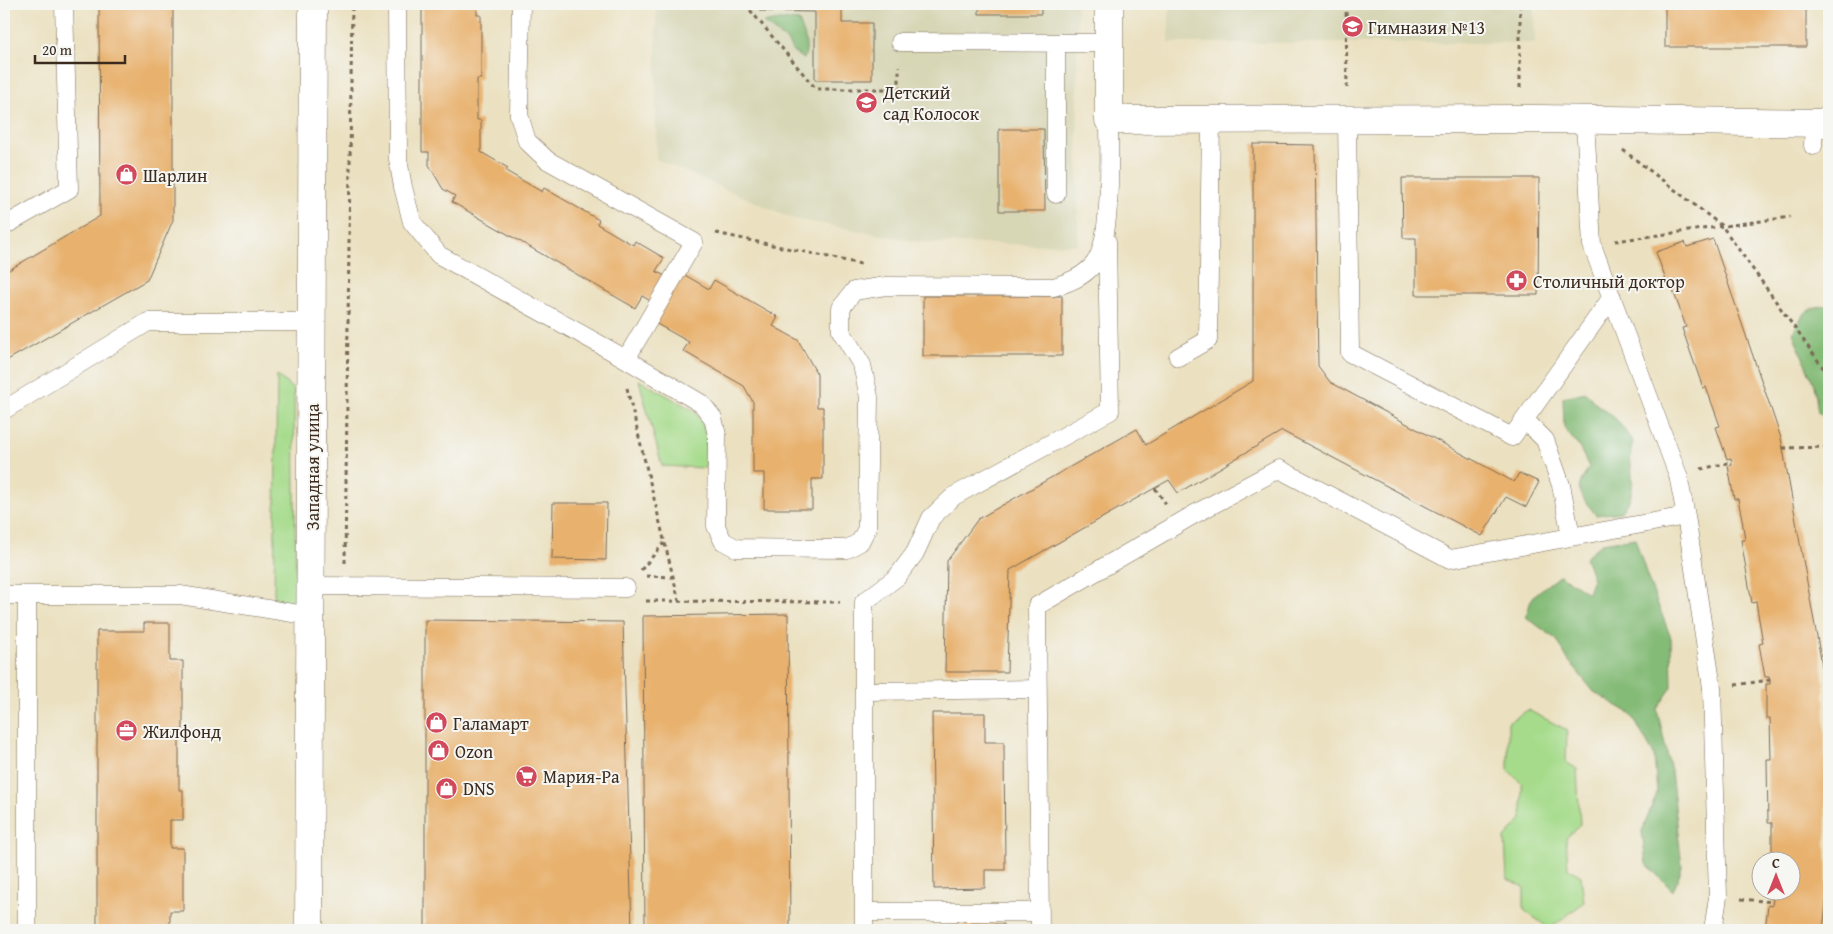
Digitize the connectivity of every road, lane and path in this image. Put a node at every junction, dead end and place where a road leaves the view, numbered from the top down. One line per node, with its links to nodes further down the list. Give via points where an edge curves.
1 (64, 4): 23 (lane, via 68,189)
2 (313, 4): 29 (street, Западная улица)
3 (352, 4): 45 (path)
4 (397, 4): 31 (lane, via 398,159 412,222 439,255)
5 (521, 4): 25 (lane, via 518,115 527,141 547,160)
6 (745, 4): 10 (path, via 816,89 899,89)
7 (1109, 4): 12 (street)
8 (1346, 4): 13 (path)
9 (1520, 4): 14 (path)
10 (900, 42): 11 (lane)
11 (1056, 44): 12 (lane); 20 (lane)
12 (1108, 44): 15 (street)
13 (1347, 119): 14 (street); 16 (street); 34 (lane, via 1350,353 1512,437)
14 (1520, 119): 17 (street)
15 (1109, 120): 16 (street); 22 (lane)
16 (1212, 120): 30 (lane, via 1208,340)
17 (1585, 120): 18 (street); 26 (lane)
18 (1819, 131)
19 (1623, 150): 24 (path)
20 (1056, 194)
21 (1790, 217): 24 (path)
22 (1107, 224): 31 (lane, via 1103,246 1094,264 1077,279 1054,287 886,286 854,291 841,308 840,330 862,364 869,397 867,528 860,542 848,549 736,548 723,541 716,526 717,435 713,418 702,404); 49 (lane, via 1110,411 954,496 931,518 915,553 897,577)
23 (4, 226)
24 (1722, 226): 26 (path); 32 (path)
25 (694, 242): 27 (path, via 701,230); 31 (lane)
26 (1592, 245): 28 (lane)
27 (870, 266)
28 (1612, 297): 34 (lane); 38 (lane)
29 (313, 322): 33 (lane, via 148,322); 44 (street, Западная улица)
30 (1178, 357)
31 (626, 359): 41 (path, via 622,368)
32 (1829, 376)
33 (4, 410)
34 (1524, 420): 40 (lane, via 1545,440 1561,485)
35 (1829, 447): 36 (path)
36 (1783, 448)
37 (1732, 462): 38 (path)
38 (1678, 475): 39 (lane)
39 (1686, 516): 40 (lane); 54 (lane)
40 (1571, 536): 55 (lane, via 1450,559 1279,469 1037,606)
41 (664, 543): 42 (path); 43 (path)
42 (673, 577): 43 (path); 48 (path)
43 (631, 582): 45 (lane); 48 (path, via 626,601)
44 (312, 586): 45 (lane); 50 (street, Западная улица)
45 (345, 586)
46 (4, 595): 47 (lane)
47 (27, 595): 50 (lane, via 180,595); 61 (lane)
48 (679, 601): 49 (path)
49 (864, 602): 56 (lane)
50 (312, 616): 62 (street, Западная улица)
51 (1823, 675): 52 (path)
52 (1829, 675)
53 (1770, 680): 54 (path)
54 (1712, 688): 57 (lane)
55 (1038, 689): 56 (lane); 60 (lane)
56 (865, 690): 59 (lane)
57 (1718, 897): 58 (path); 65 (lane)
58 (1750, 900)
59 (864, 912): 60 (lane); 63 (lane)
60 (1040, 912): 64 (lane)
61 (27, 930)
62 (309, 930)
63 (864, 930)
64 (1040, 930)
65 (1713, 930)

